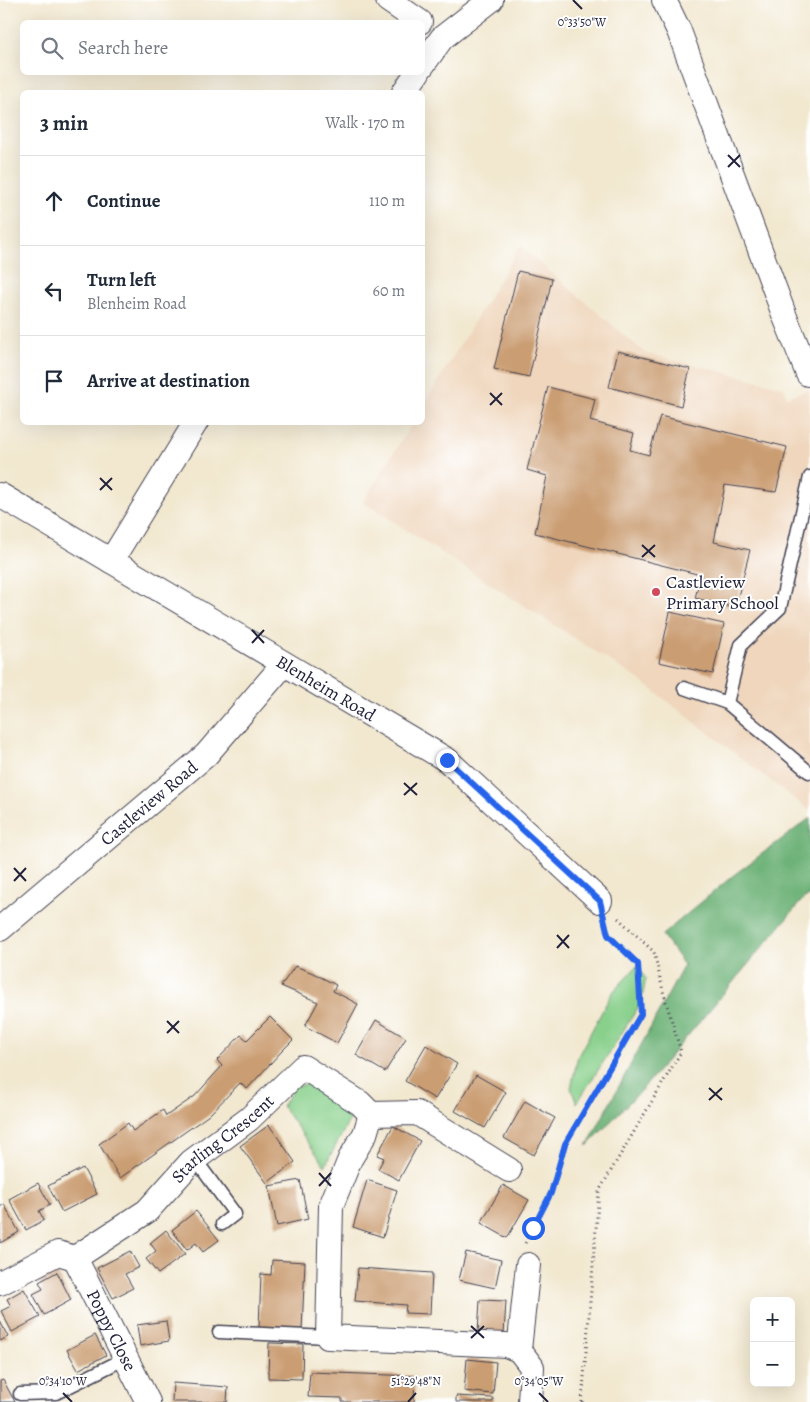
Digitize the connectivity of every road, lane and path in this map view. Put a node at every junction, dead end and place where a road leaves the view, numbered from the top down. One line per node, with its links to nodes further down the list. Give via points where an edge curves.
1 (388, 0): 4 (street)
2 (491, 0): 6 (street)
3 (664, 0): 10 (street, via 679,31)
4 (417, 20)
5 (425, 26): 6 (street)
6 (442, 38): 7 (street)
7 (425, 62)
8 (416, 75): 9 (street)
9 (405, 90)
10 (809, 378)
11 (194, 425): 14 (street)
12 (810, 477): 17 (lane, via 780,608 742,645)
13 (0, 495): 14 (street, Blenheim Road)
14 (111, 561): 15 (street, Blenheim Road)
15 (284, 664): 19 (street, Blenheim Road, via 447,760); 20 (street, Castleview Road, via 206,755)
16 (684, 688): 17 (lane)
17 (727, 703): 18 (lane)
18 (808, 772)
19 (600, 901): 26 (path, via 608,935 638,964 641,1014 565,1144 551,1193 521,1251); 35 (path, via 654,952 681,1052 599,1191)
20 (0, 929)
21 (371, 1114): 22 (street, Starling Crescent, via 360,1102 303,1067 249,1118); 23 (street, via 417,1113); 29 (street, via 331,1206)
22 (195, 1159): 24 (lane, via 234,1214); 25 (street, Starling Crescent, via 147,1211)
23 (509, 1170)
24 (222, 1224)
25 (75, 1258): 27 (street, via 58,1252); 31 (street, Poppy Close)
26 (528, 1265): 30 (street)
27 (0, 1283)
28 (219, 1332): 29 (lane)
29 (328, 1337): 30 (street, via 506,1345)
30 (520, 1350): 34 (street, via 532,1367)
31 (126, 1358): 32 (lane, via 56,1393); 33 (street, Poppy Close)
32 (20, 1394)
33 (148, 1402)
34 (530, 1402)
35 (582, 1402)

